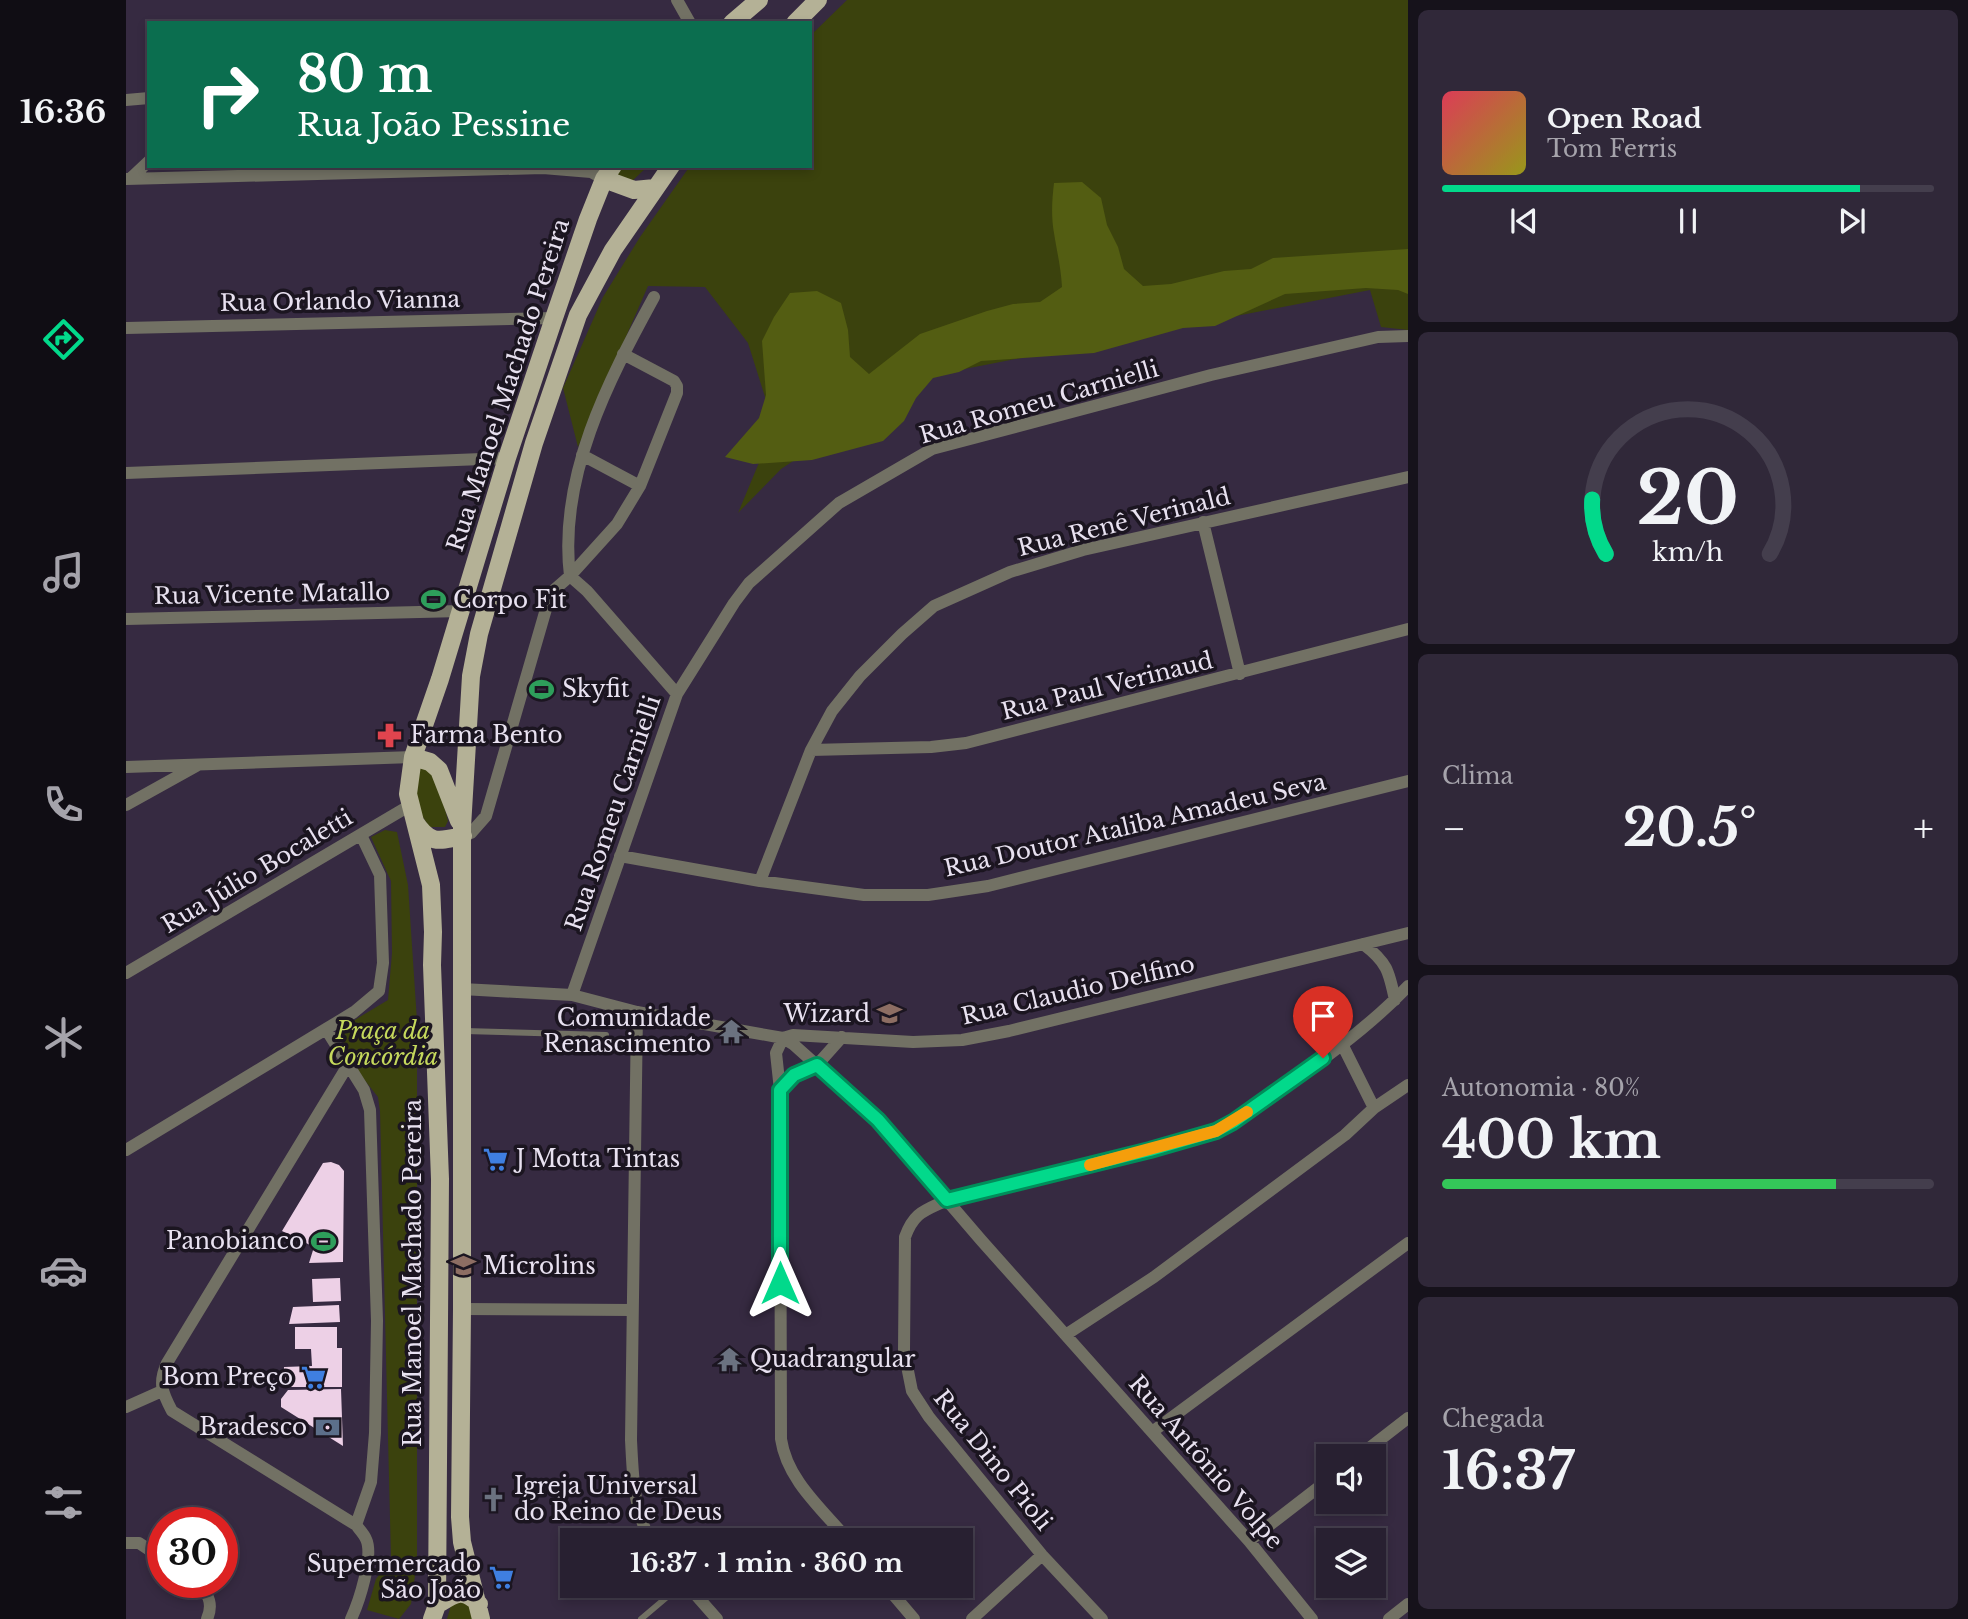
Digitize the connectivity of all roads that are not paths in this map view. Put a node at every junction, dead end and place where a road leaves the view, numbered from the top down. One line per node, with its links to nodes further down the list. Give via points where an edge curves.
1 (677, 0): 4 (street)
2 (759, 0): 5 (main road)
3 (818, 0): 6 (main road)
4 (689, 21)
5 (734, 21)
6 (797, 21)
7 (147, 98): 8 (street)
8 (126, 100)
9 (147, 163): 12 (street)
10 (670, 168): 13 (main road, Rua Manoel Machado Pereira)
11 (599, 171): 12 (street, via 543,168); 13 (main road, via 634,190); 15 (main road, Rua Manoel Machado Pereira)
12 (128, 179)
13 (655, 188): 38 (main road, Rua Manoel Machado Pereira, via 613,250 578,315 534,443 471,676)
14 (654, 297): 18 (street)
15 (554, 318): 16 (street, Rua Orlando Vianna); 20 (main road, Rua Manoel Machado Pereira)
16 (126, 328)
17 (1408, 336): 30 (street, Rua Romeu Carnielli, via 1378,337 1211,375 932,449 839,503 749,583)
18 (623, 354): 19 (street); 23 (street, via 677,386)
19 (582, 455): 23 (street); 25 (street, via 566,534)
20 (507, 458): 21 (street); 26 (main road, Rua Manoel Machado Pereira)
21 (126, 473)
22 (1408, 477): 24 (street, Rua Renê Verinald)
23 (640, 486): 25 (street, via 605,540)
24 (1203, 522): 29 (street); 31 (street, Rua Renê Verinald, via 1010,572 934,606 860,676 832,711)
25 (570, 576): 30 (street); 38 (street, via 554,590 546,609 486,816 471,834)
26 (461, 611): 27 (street, Rua Vicente Matallo); 32 (main road, Rua Manoel Machado Pereira)
27 (126, 619)
28 (1408, 629): 29 (street, Rua Paul Verinaud)
29 (1240, 674): 31 (street, Rua Paul Verinaud, via 966,743)
30 (677, 694): 40 (street, Rua Romeu Carnielli)
31 (811, 750): 41 (street, Rua Renê Verinald)
32 (413, 757): 33 (street); 37 (main road, Rua Manoel Machado Pereira, via 408,794); 38 (main road, via 439,770)
33 (202, 763): 34 (street); 36 (street)
34 (126, 767)
35 (1408, 780): 41 (street, Rua Doutor Ataliba Amadeu Seva, via 988,886 928,895 864,895)
36 (126, 805)
37 (412, 814): 38 (main road, via 424,836 439,841); 39 (street, Rua Júlio Bocaletti); 44 (main road, Rua Manoel Machado Pereira, via 430,885)
38 (462, 832): 47 (main road, Rua Manoel Machado Pereira)
39 (362, 835): 45 (street, Rua Júlio Bocaletti); 51 (street, via 380,875 382,978 379,991)
40 (620, 856): 41 (street, Rua Doutor Ataliba Amadeu Seva); 48 (street, Rua Romeu Carnielli)
41 (760, 881)
42 (1408, 933): 43 (street, Rua Claudio Delfino)
43 (1363, 944): 49 (street, via 1388,970); 54 (street, Rua Claudio Delfino, via 974,1038 913,1042)
44 (432, 965): 47 (main road, via 441,980); 87 (main road, Rua Manoel Machado Pereira, via 440,1179)
45 (126, 973)
46 (1408, 986): 49 (street, Rua Dino Pioli)
47 (463, 989): 48 (street, Rua Claudio Delfino); 52 (main road, Rua Manoel Machado Pereira)
48 (572, 995): 50 (street, Rua Claudio Delfino)
49 (1395, 1000): 56 (street, Rua Dino Pioli)
50 (637, 1012): 55 (street, Rua Claudio Delfino); 66 (street)
51 (326, 1029): 57 (street, Rua Manoel Machado Pereira); 62 (street)
52 (463, 1031): 53 (lane); 65 (main road, Rua Manoel Machado Pereira)
53 (606, 1035)
54 (842, 1037): 55 (street, Rua Claudio Delfino); 58 (street)
55 (783, 1038): 58 (street); 60 (street, via 776,1053)
56 (1342, 1044): 61 (street); 63 (street, Rua Dino Pioli, via 1216,1131)
57 (348, 1065): 68 (street, via 167,1363 160,1378); 74 (street, Rua Manoel Machado Pereira, via 370,1110 377,1321 371,1482)
58 (817, 1065): 60 (street, via 794,1075); 63 (street, via 878,1120)
59 (1408, 1085): 61 (street)
60 (780, 1090): 76 (street, via 781,1439 784,1458 796,1479)
61 (1374, 1108): 67 (street, via 1345,1135 1154,1277)
62 (126, 1150)
63 (947, 1200): 67 (street); 80 (street, Rua Dino Pioli, via 918,1213 905,1237 904,1351 912,1391)
64 (1408, 1243): 71 (street)
65 (463, 1309): 66 (street); 86 (main road, Rua Manoel Machado Pereira, via 460,1517)
66 (632, 1310): 75 (street, via 631,1440 634,1494)
67 (1067, 1334): 71 (street, Rua Antônio Volpe)
68 (162, 1391): 69 (street); 74 (street, via 173,1411)
69 (126, 1408)
70 (1408, 1418): 72 (street)
71 (1152, 1432): 77 (street, Rua Antônio Volpe)
72 (1374, 1444)
73 (1316, 1489): 77 (street)
74 (356, 1525): 89 (street, via 368,1540 364,1582)
75 (644, 1528)
76 (838, 1528)
77 (1250, 1541): 95 (street, Rua Antônio Volpe)
78 (126, 1543): 79 (street)
79 (147, 1548)
80 (1042, 1555): 93 (street); 94 (street, Rua Dino Pioli)
81 (209, 1598): 88 (street)
82 (666, 1598): 90 (lane)
83 (699, 1598): 91 (street)
84 (896, 1598): 92 (street)
85 (1408, 1604): 96 (street)
86 (480, 1611): 87 (main road, via 464,1593 450,1597)
87 (435, 1612)
88 (207, 1619)
89 (351, 1619)
90 (642, 1619)
91 (717, 1619)
92 (914, 1619)
93 (972, 1619)
94 (1102, 1619)
95 (1312, 1619)
96 (1389, 1619)

